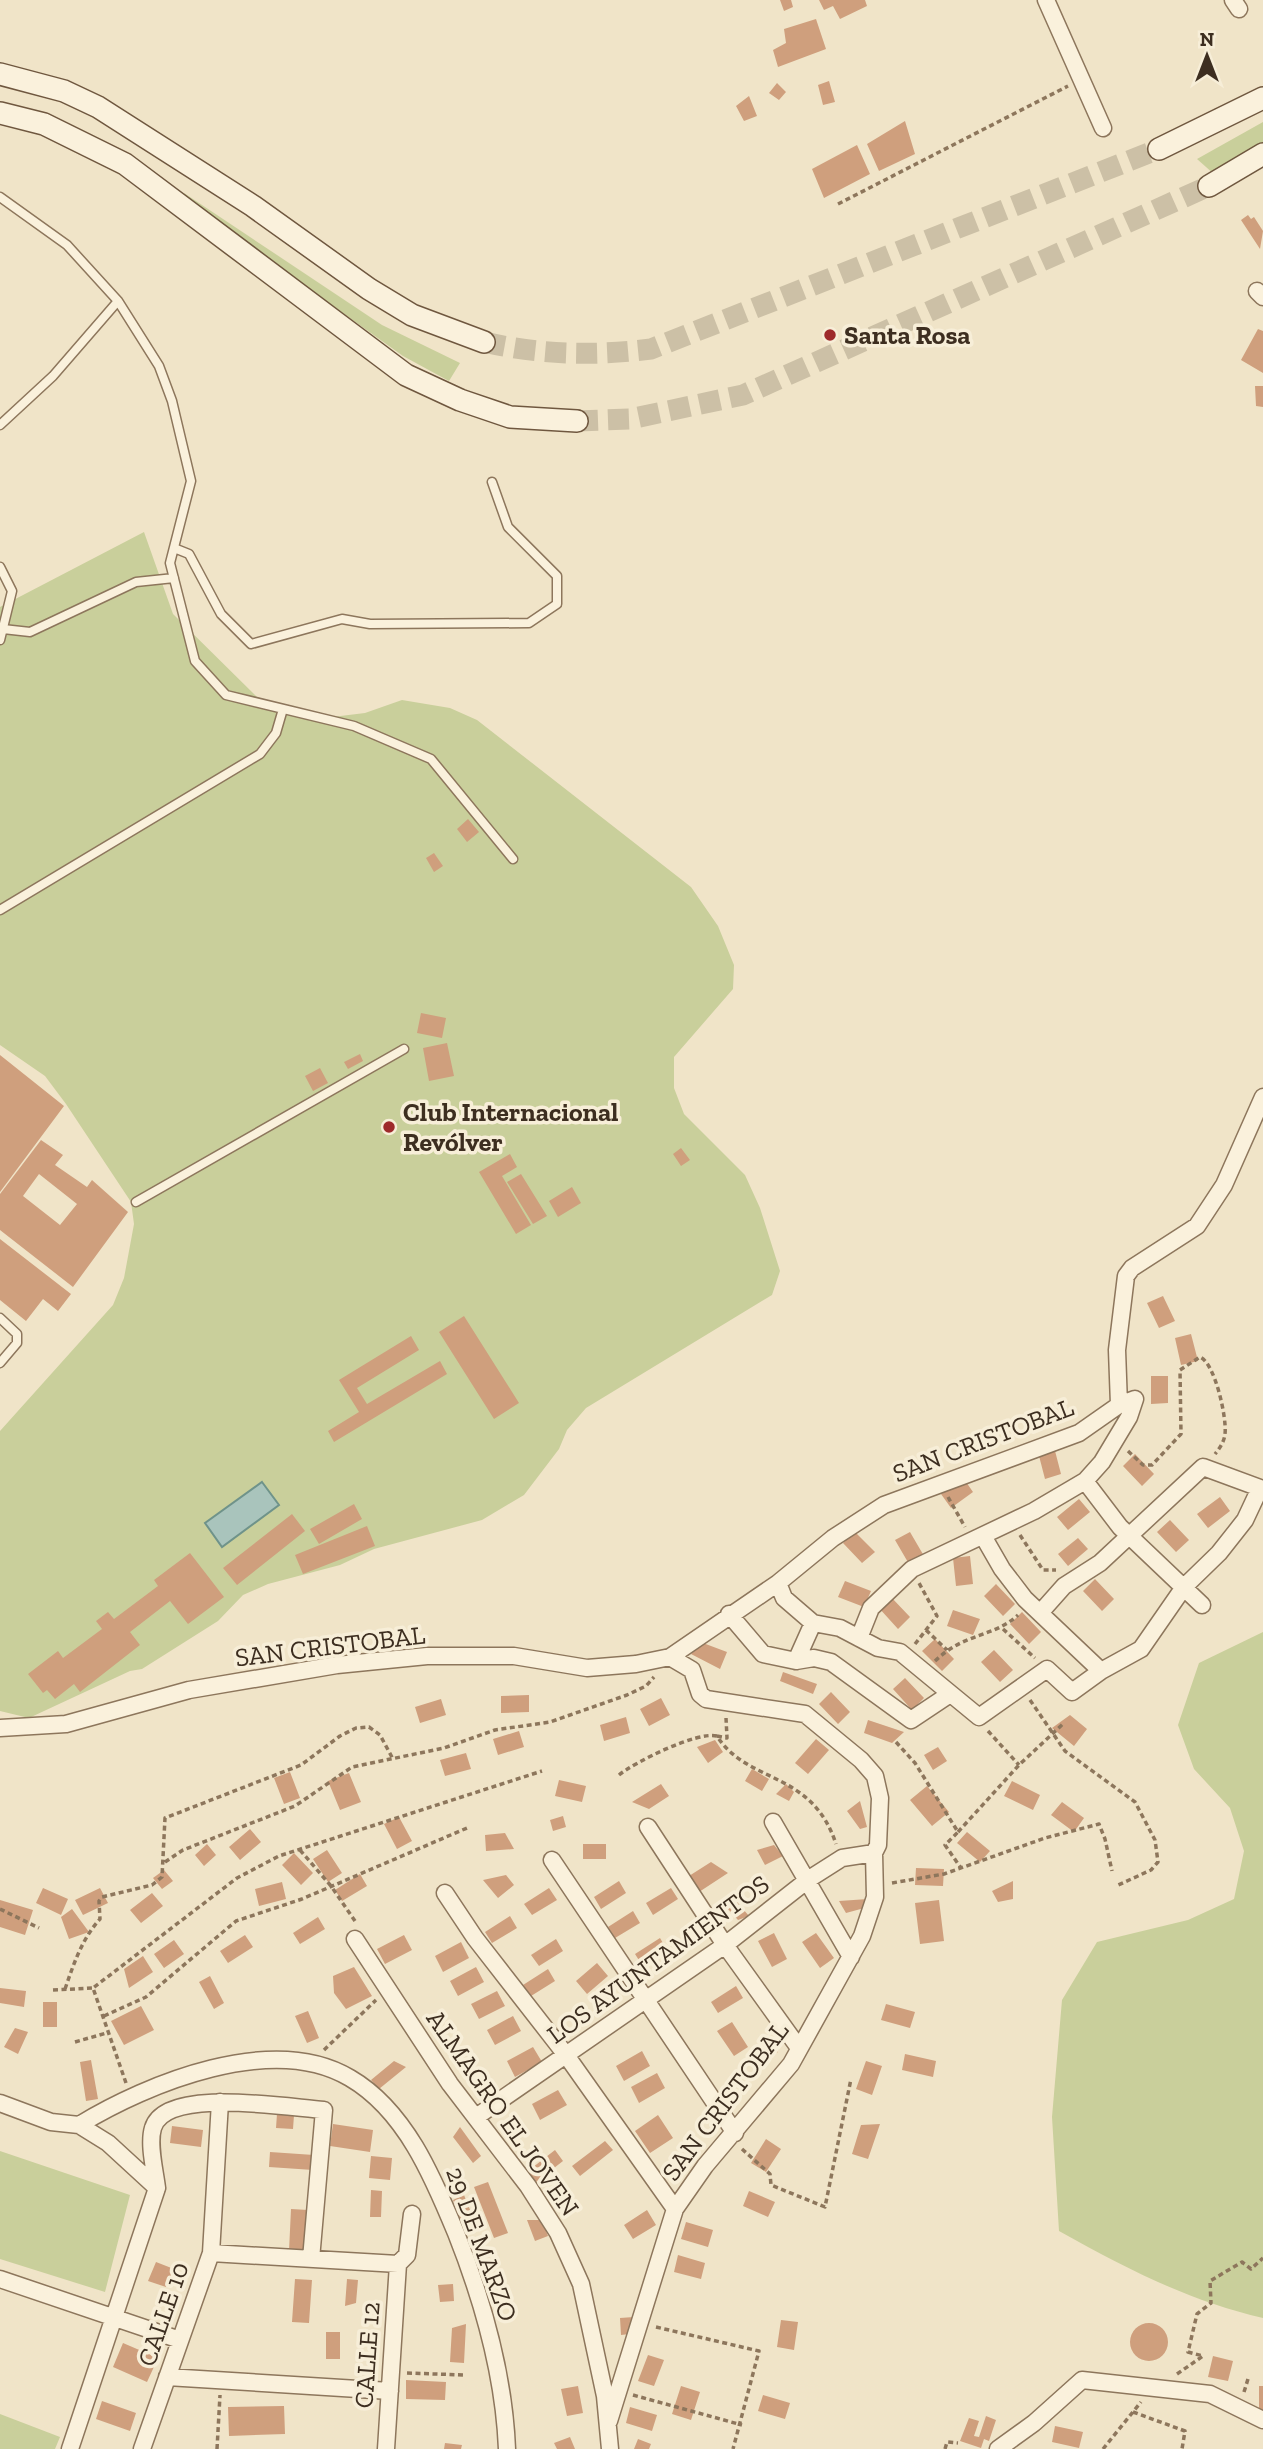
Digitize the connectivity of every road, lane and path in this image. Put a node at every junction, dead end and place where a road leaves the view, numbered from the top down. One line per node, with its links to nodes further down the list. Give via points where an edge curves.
1 (1046, 0): 3 (street)
2 (0, 74): 13 (main road, via 64,90 98,107 253,206 369,289 412,315)
3 (1079, 81): 6 (street); 11 (path)
4 (1263, 98): 7 (main road)
5 (0, 113): 14 (main road, via 53,128 125,164 407,374 460,400 510,417)
6 (1103, 128)
7 (1159, 149)
8 (1263, 154): 9 (main road)
9 (1209, 186)
10 (0, 197): 12 (lane, via 67,245)
11 (838, 204)
12 (118, 301): 15 (lane, via 53,376); 17 (lane, via 159,366 187,456 191,481)
13 (484, 342)
14 (577, 421)
15 (0, 425)
16 (492, 482): 17 (lane, via 508,527 557,576 557,604 529,622 370,624 342,619 251,644 221,614 189,554)
17 (174, 548): 19 (lane, via 170,563)
18 (0, 567): 20 (lane, via 12,591)
19 (174, 578): 20 (lane, via 136,582 30,632); 22 (lane, via 195,662 226,695)
20 (3, 629): 21 (lane)
21 (0, 640)
22 (283, 709): 23 (lane, via 354,726 430,760); 24 (lane, via 276,733 260,754)
23 (513, 859)
24 (0, 910)
25 (404, 1049): 27 (lane)
26 (1263, 1097): 30 (street, via 1224,1185 1197,1226 1126,1276 1116,1350)
27 (135, 1202)
28 (0, 1318): 29 (lane, via 17,1334 17,1343)
29 (0, 1363)
30 (1119, 1405): 33 (street, via 1135,1398 1102,1462); 34 (street, SAN CRISTOBAL, via 1079,1433)
31 (1123, 1447): 32 (path, via 1143,1465 1152,1465 1181,1434 1180,1370 1200,1357 1206,1359 1213,1374 1226,1431 1221,1446)
32 (1203, 1467): 36 (street); 41 (street, via 1260,1488 1245,1520)
33 (1085, 1481): 35 (street); 36 (street)
34 (940, 1483): 37 (path); 40 (street, SAN CRISTOBAL, via 884,1505)
35 (1020, 1518): 37 (street); 39 (path, via 1016,1530 1043,1570)
36 (1130, 1535): 41 (street); 43 (street, via 1100,1563)
37 (978, 1539): 38 (street); 43 (street)
38 (912, 1569): 47 (path, via 937,1616); 48 (street, via 872,1608)
39 (1059, 1569)
40 (778, 1583): 44 (street, SAN CRISTOBAL); 45 (street, via 784,1598)
41 (1184, 1587): 42 (street); 54 (street, via 1141,1649)
42 (1202, 1605)
43 (1035, 1608): 46 (path); 54 (street)
44 (729, 1615): 50 (street, SAN CRISTOBAL); 52 (street, via 763,1654)
45 (813, 1623): 48 (street, via 840,1628); 52 (street)
46 (1003, 1629): 49 (path, via 975,1634); 53 (path)
47 (926, 1630): 49 (path); 51 (path)
48 (859, 1638): 51 (street)
49 (947, 1650): 55 (path)
50 (670, 1657): 58 (street, SAN CRISTOBAL, via 692,1670 700,1694); 61 (street, SAN CRISTOBAL, via 587,1668 514,1656 428,1656 350,1664 189,1690 66,1724); 65 (path, via 646,1686 627,1695 550,1722 495,1730)
51 (905, 1657): 55 (street)
52 (796, 1661): 57 (street, via 814,1658 831,1662 911,1720)
53 (1047, 1669): 54 (street, via 1072,1692); 56 (street)
54 (1101, 1671)
55 (924, 1672): 57 (street)
56 (1022, 1689): 59 (street); 62 (path)
57 (950, 1694): 59 (street)
58 (724, 1702): 63 (path, via 727,1738); 74 (street, SAN CRISTOBAL, via 805,1714 861,1760 879,1787)
59 (979, 1717): 66 (path)
60 (1064, 1723): 62 (path)
61 (0, 1728)
62 (1054, 1734): 66 (path); 83 (path, via 1065,1751 1135,1802 1156,1840 1158,1863)
63 (717, 1736): 68 (path, via 694,1739 632,1764); 75 (path, via 732,1753 805,1795 821,1812)
64 (896, 1742): 72 (path, via 915,1763)
65 (393, 1759): 77 (path, via 352,1767 295,1806 183,1850); 77 (path, via 380,1735 369,1727 356,1728 301,1765 165,1818)
66 (1019, 1765): 72 (path)
67 (542, 1771): 73 (path)
68 (619, 1775)
69 (773, 1822): 80 (street)
70 (648, 1827): 88 (street)
71 (467, 1828): 81 (path)
72 (958, 1832): 78 (path, via 945,1846)
73 (299, 1850): 81 (path); 90 (path, via 237,1878)
74 (874, 1853): 75 (street, LOS AYUNTAMIENTOS); 82 (street, SAN CRISTOBAL)
75 (841, 1859): 80 (street, LOS AYUNTAMIENTOS)
76 (552, 1860): 94 (street)
77 (165, 1863): 91 (path, via 162,1877 152,1885 102,1897 100,1919 84,1937 84,1948)
78 (961, 1868): 79 (path, via 1099,1824); 82 (path)
79 (1112, 1871)
80 (809, 1879): 88 (street, LOS AYUNTAMIENTOS); 89 (street)
81 (331, 1886): 87 (path); 95 (path, via 236,1921 146,1997)
82 (876, 1886): 89 (street, SAN CRISTOBAL, via 871,1915)
83 (1116, 1886)
84 (445, 1893): 99 (street)
85 (0, 1909): 86 (path)
86 (39, 1928)
87 (357, 1932): 92 (street, ALMAGRO EL JOVEN)
88 (725, 1945): 94 (street, LOS AYUNTAMIENTOS); 98 (street)
89 (851, 1957): 98 (street, SAN CRISTOBAL)
90 (93, 1988): 91 (path); 95 (path)
91 (65, 1989): 93 (path)
92 (388, 1989): 100 (path, via 330,2040); 105 (street, ALMAGRO EL JOVEN)
93 (53, 1990)
94 (646, 1998): 99 (street, LOS AYUNTAMIENTOS); 107 (street)
95 (104, 2016): 96 (path)
96 (110, 2032): 97 (path); 102 (path)
97 (75, 2042)
98 (799, 2048): 107 (street, SAN CRISTOBAL)
99 (566, 2054): 105 (street, LOS AYUNTAMIENTOS); 109 (street)
100 (314, 2063): 102 (street, 29 DE MARZO, via 241,2063 192,2073); 135 (street, 29 DE MARZO, via 352,2079 375,2098 421,2156 440,2190 492,2342)
101 (851, 2079): 107 (path, via 825,2207 771,2185 770,2174)
102 (131, 2098): 106 (street, 29 DE MARZO)
103 (0, 2102): 106 (street, via 51,2122)
104 (220, 2102): 108 (street, via 185,2105 158,2118 152,2128); 111 (street); 113 (street, via 324,2110)
105 (476, 2117): 128 (street, ALMAGRO EL JOVEN, via 546,2212 570,2258 581,2284)
106 (79, 2126): 108 (street, via 108,2143)
107 (732, 2136): 109 (street, SAN CRISTOBAL)
108 (156, 2188): 116 (street)
109 (675, 2209): 117 (street, SAN CRISTOBAL)
110 (412, 2214): 114 (street, CALLE 12, via 407,2255)
111 (211, 2253): 113 (street, CALLE 10); 118 (street, CALLE 10)
112 (1263, 2258): 123 (path, via 1251,2269 1242,2262 1209,2281 1211,2302 1198,2314 1188,2352 1203,2356)
113 (311, 2259): 114 (street, CALLE 10)
114 (398, 2264): 119 (street, CALLE 12)
115 (0, 2279): 116 (street)
116 (116, 2318): 118 (street); 131 (street)
117 (640, 2323): 125 (street, SAN CRISTOBAL); 129 (path, via 759,2351)
118 (180, 2340): 121 (street, CALLE 10)
119 (391, 2373): 120 (path); 124 (street, CALLE 12)
120 (465, 2375)
121 (167, 2377): 122 (street); 132 (street, CALLE 10)
122 (221, 2380): 124 (street); 133 (path)
123 (1159, 2387): 126 (path); 127 (street, via 1210,2395); 139 (street, via 1082,2380)
124 (390, 2391): 134 (street, CALLE 12)
125 (617, 2391): 128 (street, SAN CRISTOBAL); 129 (path)
126 (1133, 2412): 140 (path); 141 (path, via 1185,2431)
127 (1263, 2420)
128 (609, 2421): 136 (street, ALMAGRO EL JOVEN)
129 (742, 2425): 137 (path)
130 (958, 2444): 138 (path, via 947,2442)
131 (70, 2449)
132 (142, 2449)
133 (217, 2449)
134 (386, 2449)
135 (507, 2449)
136 (610, 2449)
137 (733, 2449)
138 (945, 2449)
139 (998, 2449)
140 (1102, 2449)
141 (1182, 2449)

